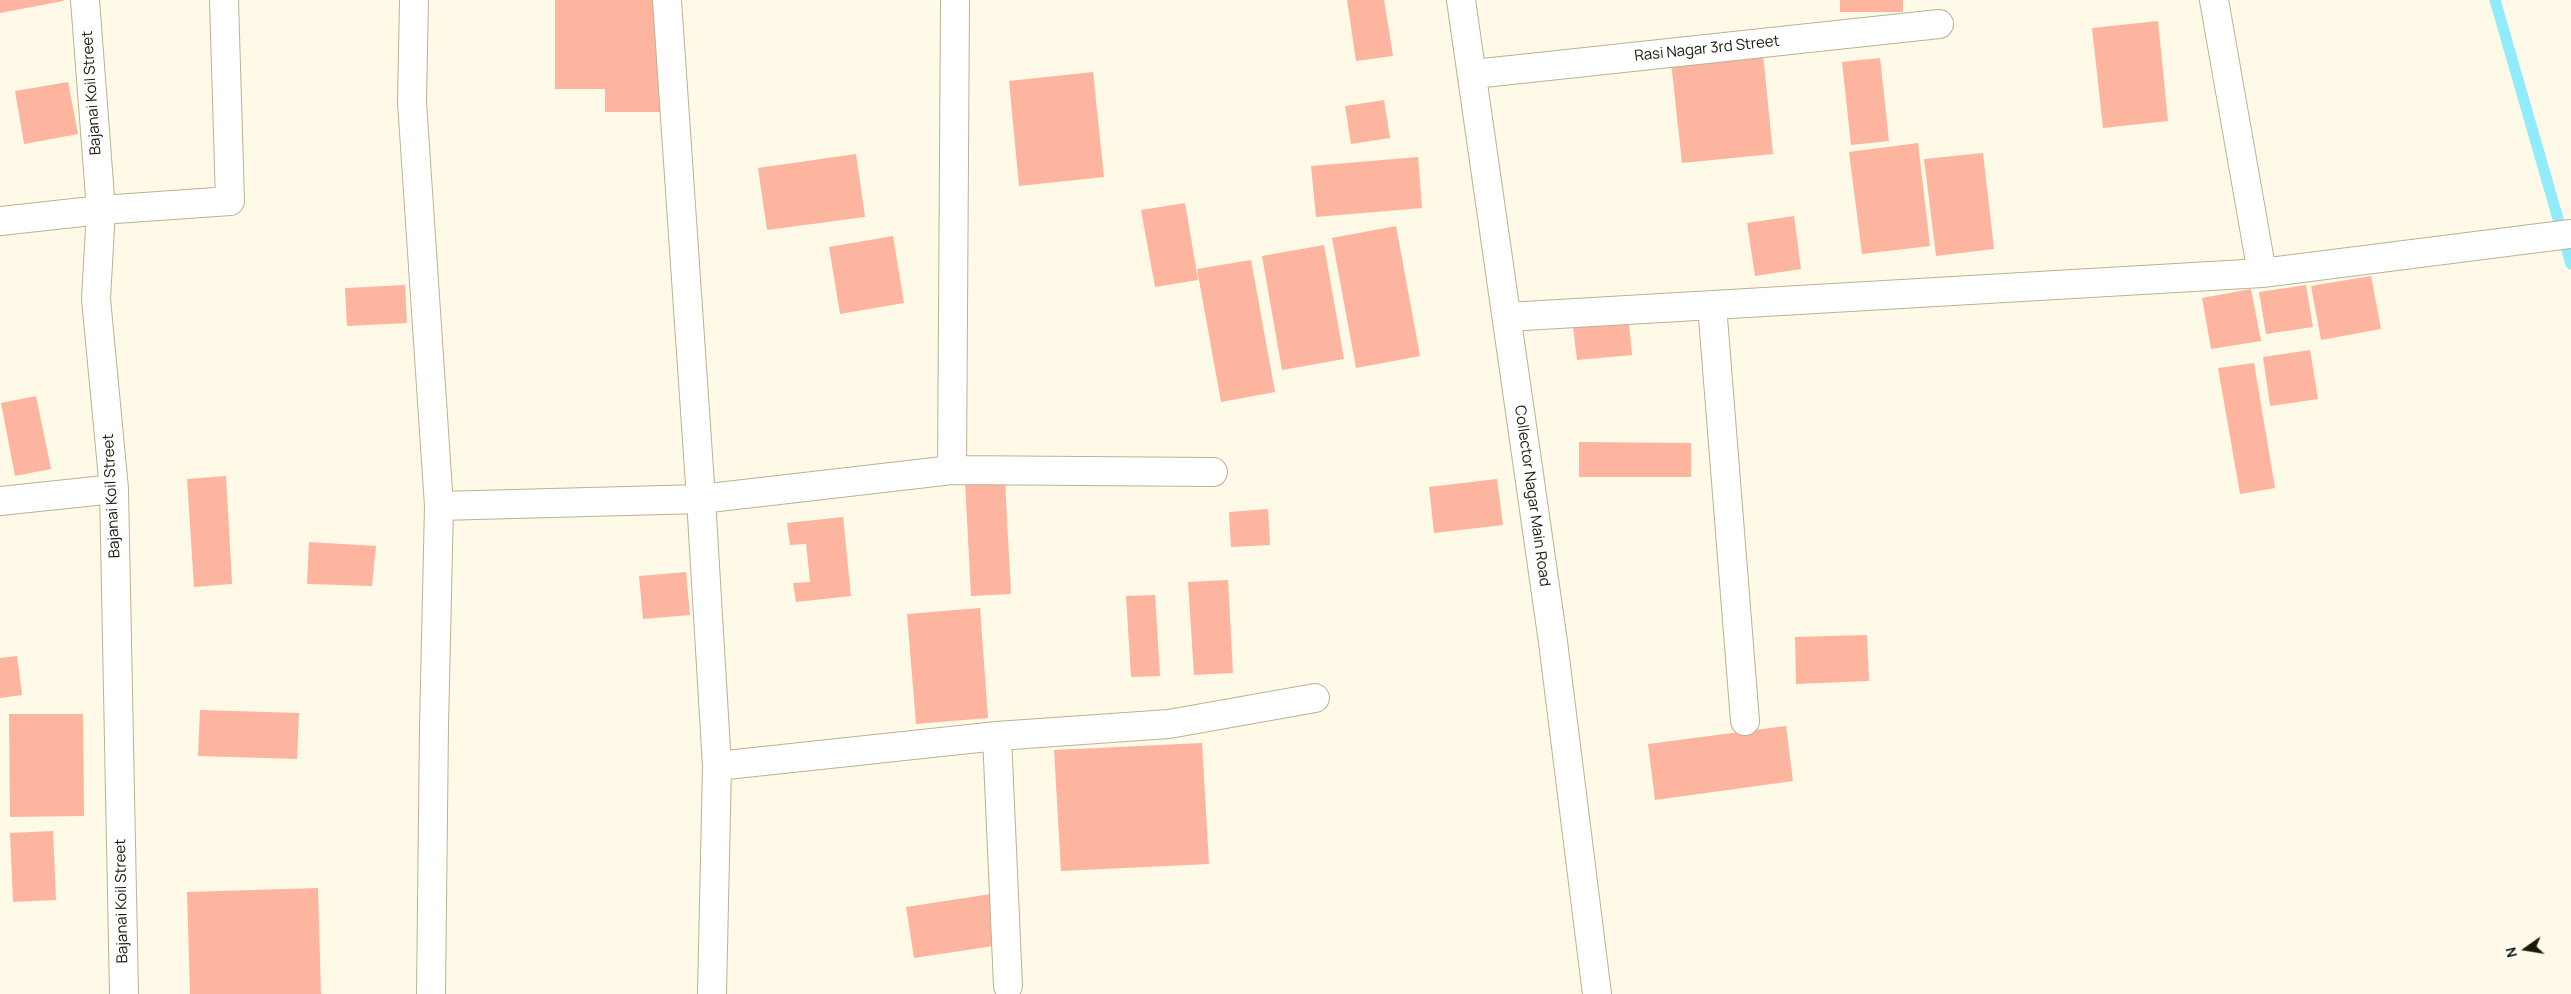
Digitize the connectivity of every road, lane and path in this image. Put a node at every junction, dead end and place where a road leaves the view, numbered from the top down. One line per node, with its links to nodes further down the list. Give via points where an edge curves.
1 (85, 0): 10 (street, Bajanai Koil Street)
2 (224, 0): 10 (street, via 230,201)
3 (414, 0): 21 (street, via 412,102)
4 (667, 0): 19 (street)
5 (955, 0): 16 (street)
6 (1461, 0): 9 (street, Collector Nagar Main Road)
7 (2214, 0): 13 (street)
8 (1939, 24): 9 (street, Rasi Nagar 3rd Street)
9 (1474, 74): 15 (street, Collector Nagar Main Road, via 1484,172)
10 (100, 210): 11 (street); 18 (street, Bajanai Koil Street, via 96,300)
11 (0, 221)
12 (2571, 234): 13 (street)
13 (2262, 273): 14 (street)
14 (1712, 305): 15 (street); 23 (street)
15 (1507, 317): 30 (street, Collector Nagar Main Road, via 1553,642)
16 (952, 470): 17 (street); 19 (street)
17 (1213, 472)
18 (114, 489): 20 (street); 27 (street, Bajanai Koil Street)
19 (701, 498): 21 (street); 25 (street)
20 (0, 501)
21 (439, 506): 28 (street)
22 (1315, 698): 24 (street, via 1169,724)
23 (1745, 721)
24 (997, 736): 25 (street); 26 (street)
25 (716, 766): 29 (street)
26 (1008, 986)
27 (124, 994)
28 (431, 994)
29 (712, 994)
30 (1597, 994)

